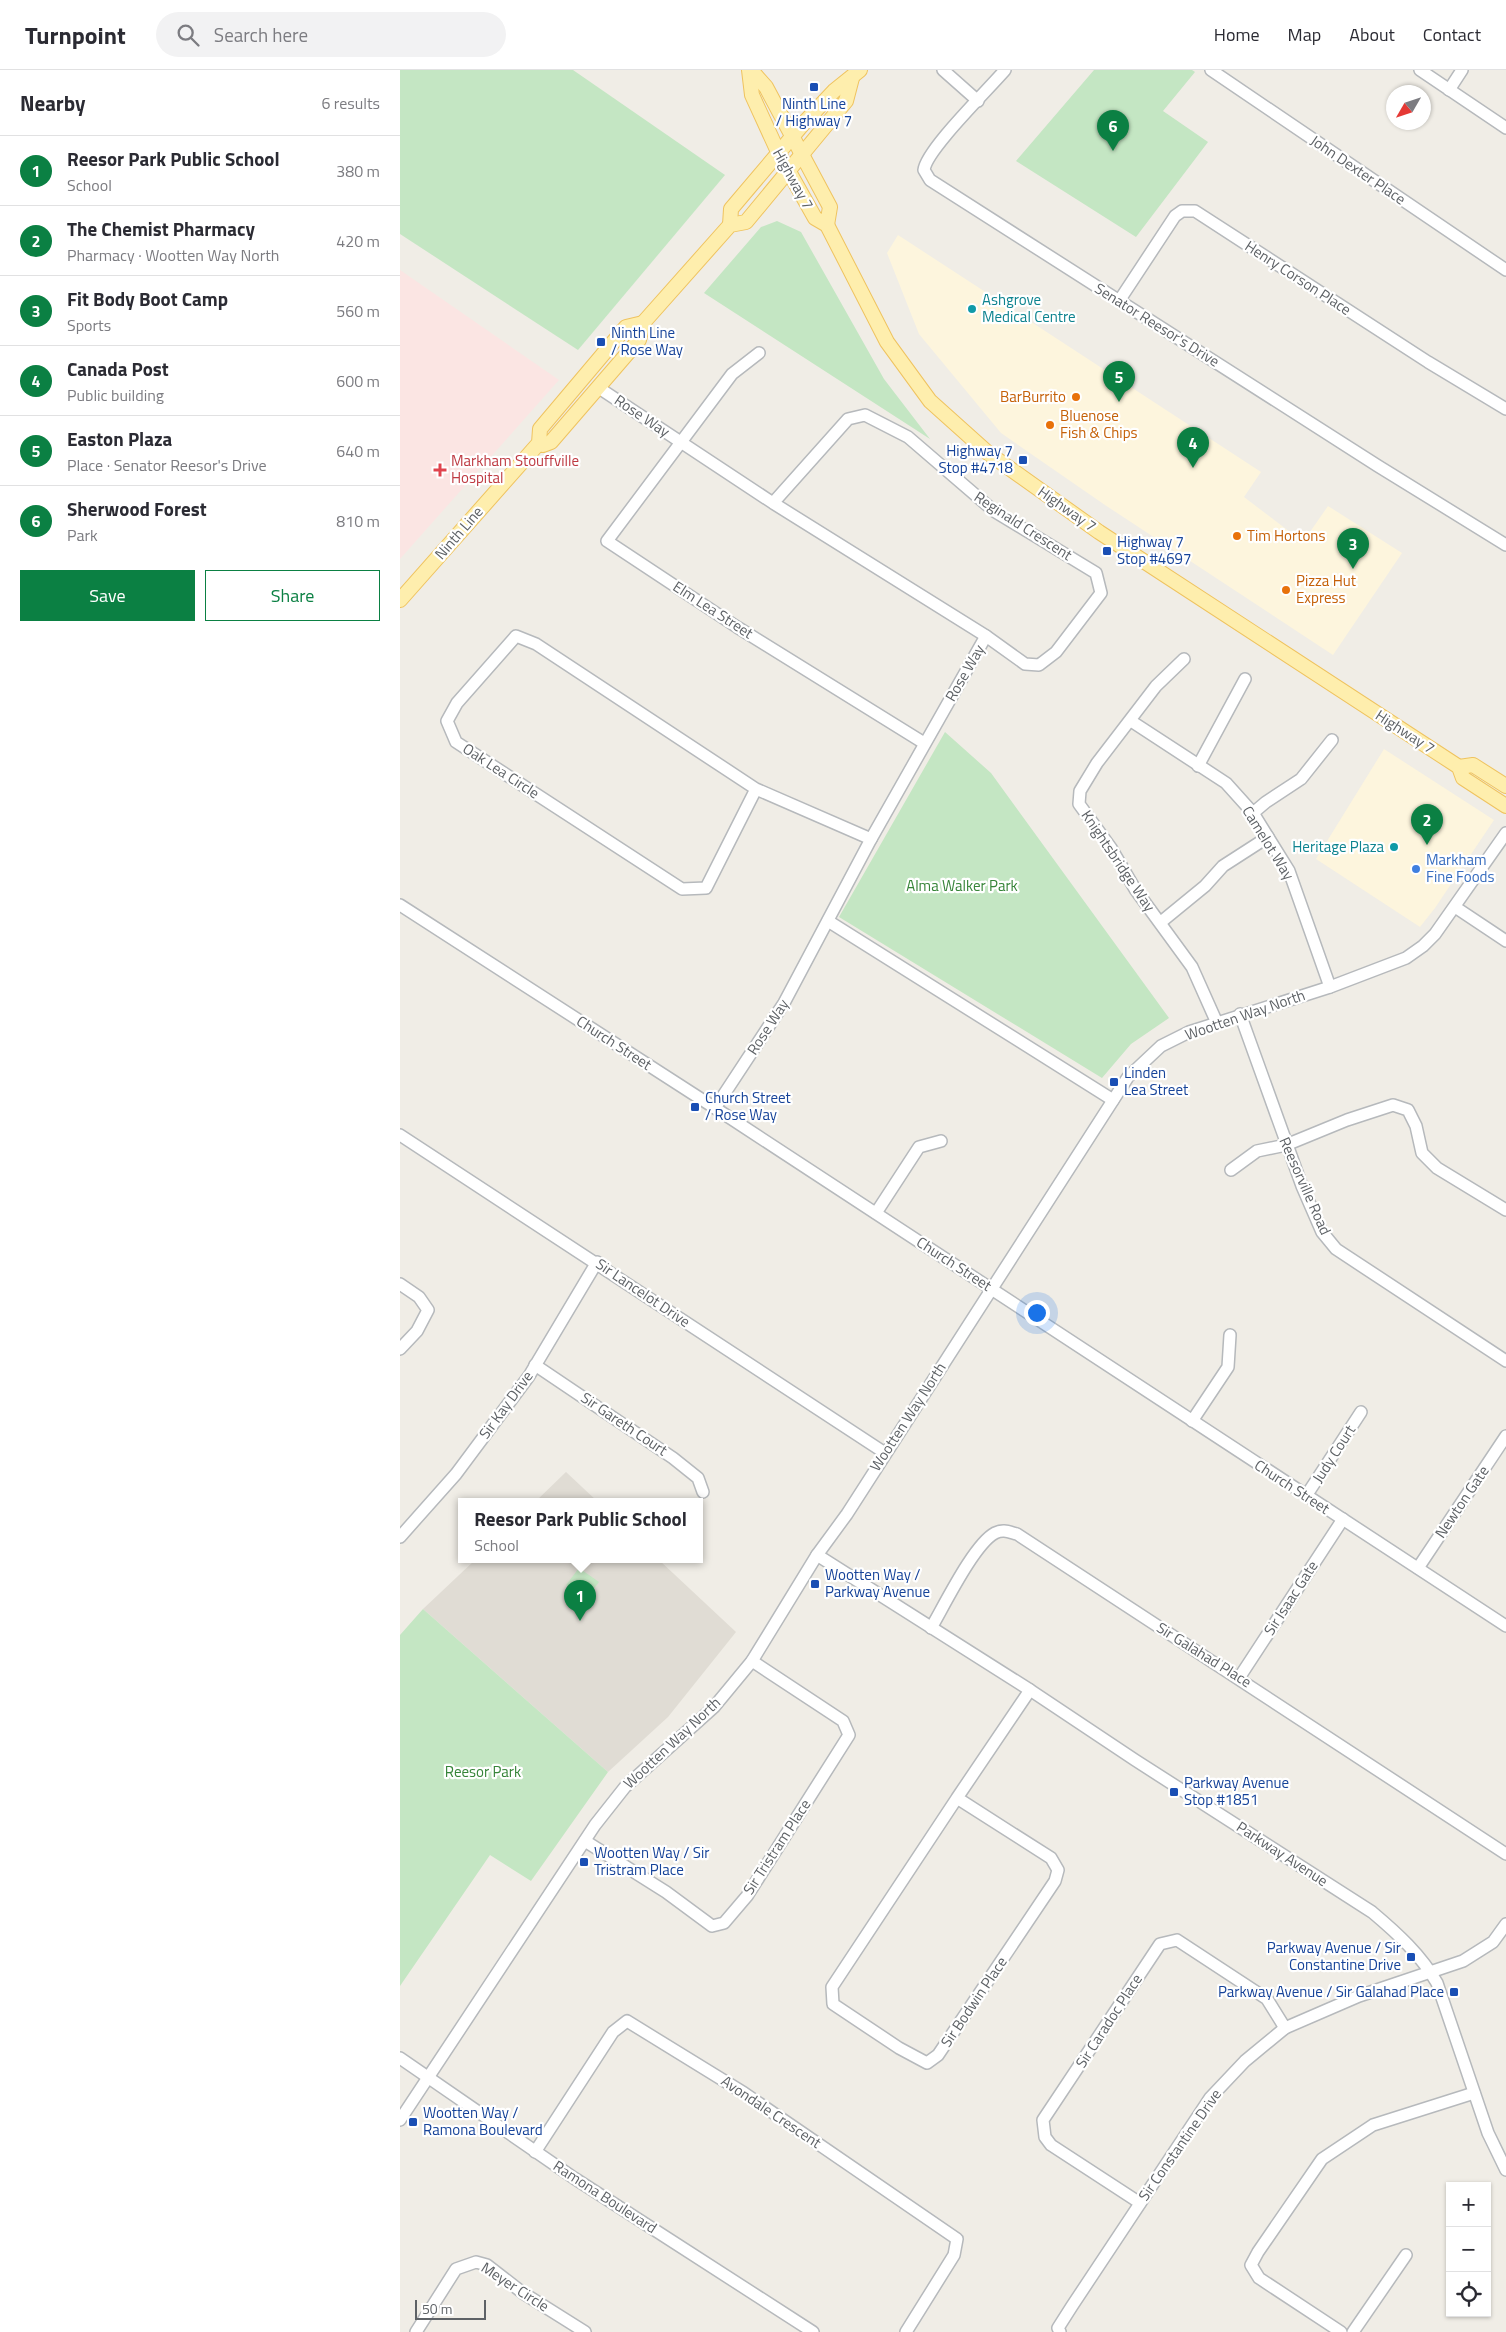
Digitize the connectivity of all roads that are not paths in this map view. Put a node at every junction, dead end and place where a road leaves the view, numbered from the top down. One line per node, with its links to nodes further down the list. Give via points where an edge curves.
1 (750, 70): 11 (main road, Highway 7, via 766,87); 13 (main road, Highway 7, via 752,96)
2 (943, 70): 9 (street)
3 (1005, 70): 9 (street, Senator Reesor's Drive)
4 (1210, 70): 17 (street, John Dexter Place)
5 (1420, 70): 8 (street)
6 (1462, 70): 8 (street)
7 (856, 74): 11 (main road, Ninth Line, via 834,92); 12 (main road, Ninth Line, via 846,101)
8 (1449, 90): 10 (street)
9 (978, 101): 18 (street, Senator Reesor's Drive, via 927,159 926,176)
10 (1506, 128)
11 (794, 136): 12 (main road, Highway 7); 13 (main road, Ninth Line)
12 (801, 153): 14 (main road, Ninth Line); 16 (main road, Highway 7, via 830,207)
13 (779, 154): 14 (main road, Highway 7); 15 (main road, Ninth Line, via 731,209)
14 (788, 171): 15 (main road, Ninth Line, via 746,222); 16 (main road, Highway 7, via 815,218)
15 (730, 225): 19 (main road, Ninth Line)
16 (827, 225): 35 (main road, Highway 7, via 887,342 930,401 988,453 1099,532)
17 (1506, 270)
18 (1119, 300): 22 (street, Henry Corson Place, via 1174,216 1195,211); 26 (street, Senator Reesor's Drive)
19 (643, 322): 21 (main road, Ninth Line, via 639,340); 24 (main road, Ninth Line, via 626,328 540,429)
20 (760, 353): 23 (street, via 732,374)
21 (599, 388): 23 (street, Rose Way); 24 (main road, Ninth Line, via 551,442)
22 (1506, 409)
23 (681, 442): 25 (street, Rose Way); 33 (street, Elm Lea Street, via 607,541 737,627)
24 (539, 443): 27 (main road, Ninth Line)
25 (773, 502): 28 (street, Rose Way); 28 (street, Reginald Crescent, via 848,419 865,415 908,437 994,511 1096,573 1101,593 1056,652 1039,665 1025,664)
26 (1506, 545)
27 (400, 600)
28 (986, 636): 33 (street, Rose Way)
29 (1184, 659): 31 (street, Knightsbridge Way, via 1156,686)
30 (1245, 679): 34 (street)
31 (1131, 721): 34 (street, Camelot Way); 46 (street, Knightsbridge Way, via 1097,763 1080,791 1079,804)
32 (1332, 740): 39 (street, via 1301,778)
33 (924, 743): 42 (street, Rose Way)
34 (1198, 766): 39 (street, Camelot Way, via 1226,784)
35 (1458, 767): 36 (main road, Highway 7, via 1473,765); 38 (main road, Highway 7, via 1463,778)
36 (1506, 786)
37 (756, 789): 37 (street, Oak Lea Circle, via 706,888 682,889 456,742 447,721 457,703 516,636 536,644); 42 (street, Oak Lea Circle)
38 (1506, 806)
39 (1253, 814): 41 (street, Camelot Way)
40 (1506, 833): 44 (street, Wootten Way North)
41 (1268, 837): 46 (street, via 1222,866 1205,886); 48 (street, Camelot Way, via 1289,871)
42 (871, 839): 45 (street, Rose Way)
43 (400, 905): 52 (street, Church Street)
44 (1455, 907): 47 (street); 48 (street, Wootten Way North, via 1435,934 1406,958)
45 (828, 921): 51 (street); 52 (street, Rose Way, via 784,1003)
46 (1160, 922): 50 (street, Knightsbridge Way, via 1192,967)
47 (1506, 941)
48 (1330, 986): 49 (street, Wootten Way North)
49 (1240, 1014): 50 (street, Wootten Way North); 55 (street, Reesorville Road)
50 (1218, 1023): 51 (street, Wootten Way North, via 1189,1032 1161,1046 1128,1077)
51 (1113, 1100): 61 (street, Wootten Way North)
52 (715, 1108): 58 (street, Church Street)
53 (400, 1135): 59 (street, Sir Lancelot Drive)
54 (941, 1141): 58 (street, via 919,1147)
55 (1286, 1145): 56 (street, via 1258,1151); 57 (street, via 1393,1105 1408,1110 1416,1126 1422,1154 1437,1168); 64 (street, Reesorville Road, via 1322,1232 1336,1249)
56 (1231, 1170)
57 (1506, 1210)
58 (876, 1213): 61 (street, Church Street)
59 (597, 1262): 65 (street, Sir Kay Drive); 69 (street, Sir Lancelot Drive)
60 (400, 1284): 63 (street, via 419,1298 428,1310 417,1331)
61 (991, 1289): 67 (street, Church Street); 69 (street, Wootten Way North)
62 (1230, 1335): 67 (street, via 1228,1367)
63 (400, 1350)
64 (1506, 1361)
65 (535, 1365): 70 (street, Sir Gareth Court, via 673,1458 698,1478); 73 (street, Sir Kay Drive, via 456,1474)
66 (1361, 1412): 71 (street, Judy Court)
67 (1192, 1421): 71 (street, Church Street)
68 (1506, 1436): 75 (street, Newton Gate)
69 (885, 1453): 74 (street, Wootten Way North)
70 (703, 1492)
71 (1306, 1496): 72 (street, Church Street)
72 (1343, 1519): 75 (street, Church Street); 79 (street, Sir Isaac Gate)
73 (400, 1537)
74 (817, 1555): 77 (street, Parkway Avenue); 78 (street, Wootten Way North)
75 (1418, 1568): 76 (street, Church Street)
76 (1506, 1626)
77 (931, 1628): 79 (street, Sir Galahad Place, via 982,1544 1004,1530 1017,1534); 80 (street, Parkway Avenue)
78 (752, 1662): 82 (street, Wootten Way North, via 714,1707 625,1787); 82 (street, Sir Tristram Place, via 843,1721 849,1735 747,1896 724,1923 712,1926 666,1892)
79 (1239, 1678): 83 (street, Sir Galahad Place)
80 (1030, 1690): 81 (street, Sir Bodwin Place); 85 (street, Parkway Avenue, via 1372,1912)
81 (957, 1798): 81 (street, Sir Bodwin Place, via 1051,1858 1058,1870 1055,1881 938,2055 928,2063 899,2048 833,2004 832,1987)
82 (585, 1841): 88 (street, Wootten Way North)
83 (1506, 1854)
84 (1506, 1924): 85 (street, via 1493,1942 1463,1961)
85 (1432, 1973): 86 (street, Sir Constantine Drive, via 1359,1996); 89 (street, Parkway Avenue)
86 (1286, 2028): 93 (street, Sir Constantine Drive, via 1245,2061 1210,2098); 93 (street, Sir Caradoc Place, via 1267,1999 1177,1940 1160,1944 1043,2120 1045,2137 1051,2145)
87 (400, 2058): 88 (street, Ramona Boulevard)
88 (428, 2076): 90 (street, Wootten Way North); 91 (street, Ramona Boulevard)
89 (1474, 2093): 92 (street, Parkway Avenue, via 1488,2133); 100 (street, via 1373,2125 1322,2159 1258,2252 1251,2265 1259,2278)
90 (400, 2120)
91 (535, 2152): 97 (street, Ramona Boulevard); 98 (street, Avondale Crescent, via 612,2032 627,2021 744,2093 957,2239 954,2255)
92 (1506, 2169)
93 (1140, 2203): 99 (street, Sir Constantine Drive, via 1058,2328)
94 (1406, 2255): 101 (street)
95 (416, 2332): 96 (street, Meyer Circle, via 456,2269 476,2262 487,2265)
96 (585, 2332)
97 (813, 2332)
98 (906, 2332)
99 (1060, 2332)
100 (1341, 2332)
101 (1353, 2332)

